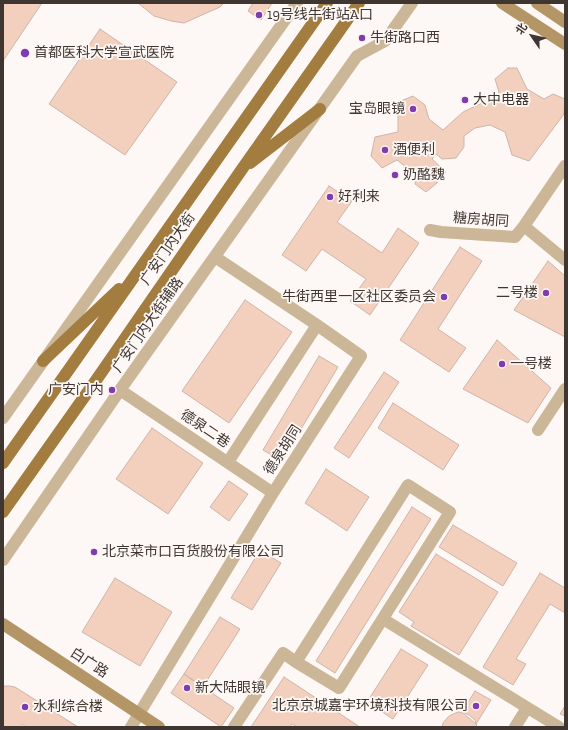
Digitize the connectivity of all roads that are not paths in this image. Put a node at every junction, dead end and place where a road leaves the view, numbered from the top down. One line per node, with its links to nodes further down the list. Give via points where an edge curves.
1 (297, 3): 18 (street)
2 (327, 3): 16 (main road, 广安门内大街)
3 (360, 3): 11 (main road, 广安门内大街)
4 (412, 3): 9 (street, via 385,41 357,56)
5 (502, 3): 8 (main road)
6 (537, 3): 7 (main road)
7 (565, 22)
8 (565, 44)
9 (320, 109): 11 (main road); 14 (street, 广安门内大街辅路)
10 (565, 166): 12 (street, 糖房胡同)
11 (240, 172): 26 (main road, 广安门内大街)
12 (524, 226): 13 (street, 糖房胡同, via 515,237); 15 (street)
13 (430, 230)
14 (215, 257): 17 (street, 德泉胡同); 20 (street, 广安门内大街辅路)
15 (565, 260)
16 (138, 270): 18 (main road); 24 (main road, 广安门内大街)
17 (317, 325): 23 (street); 25 (street, 德泉胡同, via 361,356)
18 (43, 361): 21 (street)
19 (565, 389): 22 (street)
20 (120, 390): 23 (street, 德泉二巷); 27 (street, 广安门内大街辅路)
21 (3, 418)
22 (538, 430)
23 (228, 462): 25 (street, 德泉二巷)
24 (3, 463)
25 (273, 493): 32 (street, 德泉胡同)
26 (3, 512)
27 (3, 560)
28 (383, 619): 30 (street, via 339,688); 30 (street, via 450,512 408,485); 31 (street)
29 (3, 624): 32 (main road, 白广路)
30 (296, 662): 35 (street, via 283,653)
31 (528, 708): 36 (street); 37 (street)
32 (140, 714): 33 (street, 德泉胡同); 34 (main road, 白广路)
33 (131, 727)
34 (159, 727)
35 (234, 727)
36 (515, 727)
37 (558, 727)

